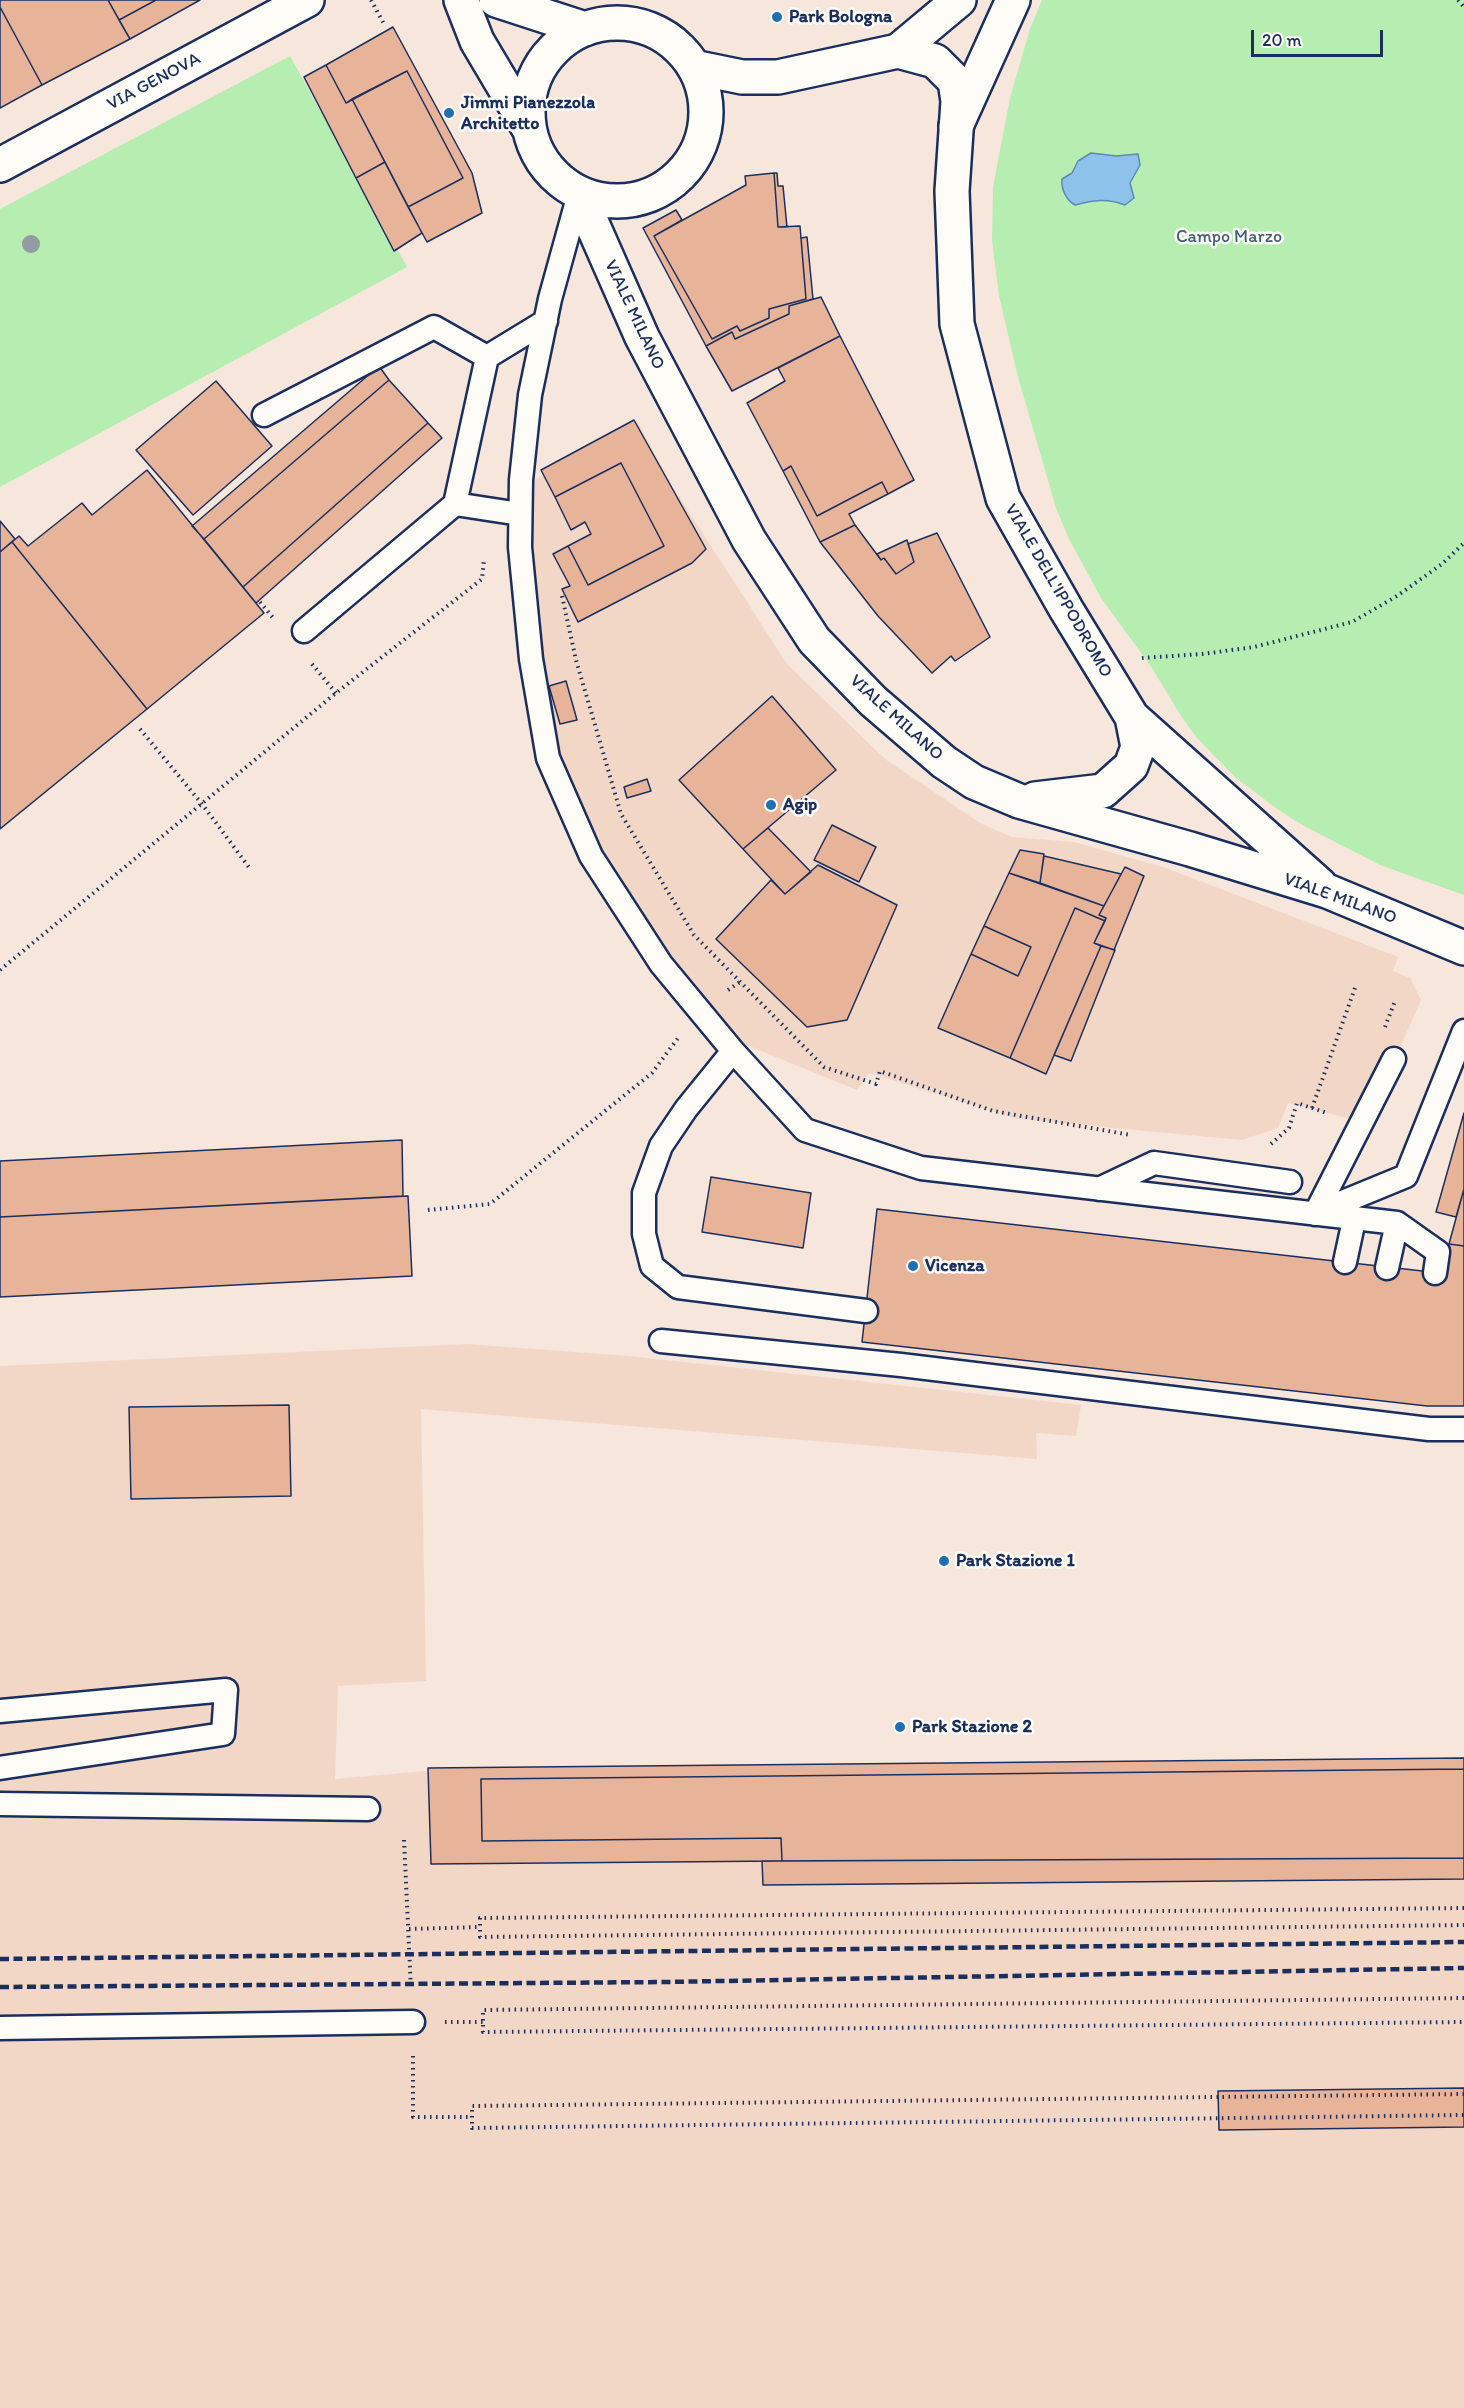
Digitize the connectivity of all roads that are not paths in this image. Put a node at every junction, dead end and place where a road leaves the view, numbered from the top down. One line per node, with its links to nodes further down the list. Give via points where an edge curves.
1 (307, 0): 11 (main road, VIA GENOVA)
2 (461, 0): 10 (main road, via 477,41)
3 (496, 0): 6 (main road)
4 (959, 0): 7 (main road)
5 (1013, 0): 9 (main road)
6 (585, 29): 8 (main road, via 621,24 639,27 672,42); 10 (main road, via 558,45 539,68 528,96)
7 (898, 51): 8 (main road, VIALE DELL'IPPODROMO, via 778,77 742,77); 9 (main road, VIALE DELL'IPPODROMO, via 935,61 955,81)
8 (698, 68): 12 (main road, via 704,85 706,122 697,148 682,171 652,192 634,198 597,199)
9 (956, 126): 19 (main road, VIALE DELL'IPPODROMO, via 952,191 957,324 1003,498)
10 (528, 127): 12 (main road, via 545,166)
11 (0, 165)
12 (579, 194): 13 (lane); 20 (main road, VIALE MILANO, via 642,337 743,530 814,640 873,701 944,762 974,782)
13 (546, 321): 14 (lane); 17 (lane, via 530,396)
14 (487, 357): 15 (lane, via 434,327); 16 (lane)
15 (264, 415)
16 (454, 504): 17 (lane); 18 (lane)
17 (520, 514): 24 (lane, via 519,547 531,658 548,758 591,856 661,964)
18 (303, 631)
19 (1132, 717): 20 (main road, via 1138,747 1131,766 1103,791); 21 (main road, VIALE DELL'IPPODROMO)
20 (1019, 801): 21 (main road, VIALE MILANO)
21 (1327, 891): 22 (main road, VIALE MILANO)
22 (1464, 948)
23 (1464, 1031): 28 (lane, via 1406,1176)
24 (733, 1051): 27 (lane, via 805,1130 921,1168); 34 (lane, via 662,1146 644,1193 644,1234 652,1266 678,1287)
25 (1394, 1059): 28 (lane)
26 (1290, 1182): 27 (lane, via 1154,1163)
27 (1099, 1189): 28 (lane)
28 (1315, 1214): 29 (lane)
29 (1354, 1220): 30 (lane); 31 (lane)
30 (1397, 1223): 32 (lane); 33 (lane)
31 (1345, 1262)
32 (1436, 1262)
33 (1387, 1268)
34 (866, 1311)
35 (661, 1341): 36 (lane, via 901,1365 1428,1429)
36 (1464, 1429)
37 (0, 1711): 38 (lane, via 226,1690 223,1734)
38 (0, 1768)
39 (0, 1804): 40 (lane)
40 (368, 1809)
41 (413, 2022): 42 (lane)
42 (0, 2028)

